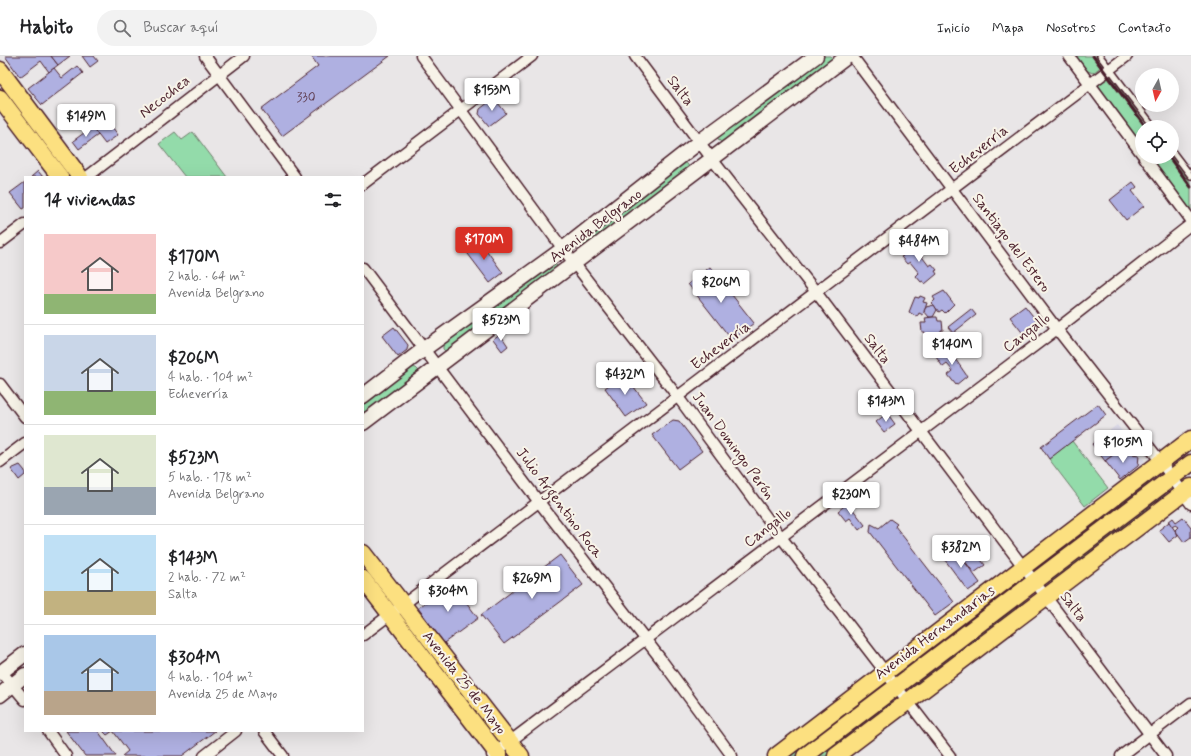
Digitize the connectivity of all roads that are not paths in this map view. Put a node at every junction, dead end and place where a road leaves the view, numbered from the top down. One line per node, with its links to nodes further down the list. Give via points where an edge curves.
1 (205, 56): 14 (street)
2 (244, 56): 14 (street, Necochea)
3 (421, 56): 17 (street, Juan Domingo Perón)
4 (532, 56): 17 (street)
5 (635, 56): 19 (street, Salta)
6 (816, 56): 19 (main road, Avenida Belgrano)
7 (848, 56): 21 (main road, Avenida Belgrano)
8 (852, 56): 30 (street, Santiago del Estero)
9 (1069, 56): 15 (street)
10 (1100, 56): 12 (lane)
11 (1127, 56): 12 (street, Echeverría)
12 (1110, 69): 15 (street, Echeverría); 18 (lane)
13 (0, 70): 25 (main road)
14 (220, 74): 26 (street, Necochea); 27 (street)
15 (1090, 84): 20 (street); 30 (street, Echeverría)
16 (0, 98): 24 (main road)
17 (461, 109): 29 (street); 35 (street, Juan Domingo Perón)
18 (1149, 120)
19 (699, 142): 21 (street, Salta); 35 (main road, Avenida Belgrano)
20 (1135, 145)
21 (712, 159): 36 (main road, Avenida Belgrano); 38 (street, Salta)
22 (1179, 160): 28 (lane)
23 (1149, 164): 31 (street)
24 (59, 176)
25 (79, 176)
26 (88, 176)
27 (294, 176)
28 (1191, 176)
29 (364, 183)
30 (952, 190): 38 (street, Echeverría); 39 (street, Santiago del Estero)
31 (1191, 220)
32 (1191, 224): 39 (street, Cangallo)
33 (24, 225): 34 (street)
34 (0, 243)
35 (563, 249): 36 (street, Juan Domingo Perón); 40 (main road, Avenida Belgrano)
36 (575, 263): 41 (main road, Avenida Belgrano); 44 (street, Juan Domingo Perón)
37 (364, 269): 40 (street, Julio Argentino Roca)
38 (816, 292): 44 (street, Echeverría); 47 (street, Salta)
39 (1057, 329): 47 (street, Cangallo); 51 (street, Santiago del Estero)
40 (424, 349): 41 (street, Julio Argentino Roca); 43 (main road, Avenida Belgrano)
41 (438, 367): 46 (main road, Avenida Belgrano); 55 (street, Julio Argentino Roca)
42 (0, 384): 45 (street)
43 (364, 395)
44 (678, 397): 55 (street, Echeverría); 56 (street, Juan Domingo Perón)
45 (24, 416)
46 (364, 422)
47 (920, 431): 56 (street, Cangallo); 58 (street, Salta)
48 (1191, 439): 51 (main road, Avenida Hernandarias)
49 (24, 444): 50 (street)
50 (0, 462)
51 (1161, 462): 53 (street, Santiago del Estero); 58 (main road, Avenida Hernandarias)
52 (1191, 463): 53 (main road, Avenida Hernandarias)
53 (1172, 477): 54 (street, Santiago del Estero); 60 (main road, Avenida Hernandarias)
54 (1188, 495): 61 (main road)
55 (539, 502): 62 (street, Echeverría); 64 (street, Julio Argentino Roca)
56 (782, 537): 64 (street, Cangallo); 66 (street, Juan Domingo Perón)
57 (364, 555): 62 (main road, Avenida 25 de Mayo)
58 (1024, 567): 60 (street, Salta); 66 (main road, Avenida Hernandarias)
59 (364, 580): 62 (main road, Avenida 25 de Mayo)
60 (1035, 581): 61 (street, Salta); 70 (main road, Avenida Hernandarias)
61 (1046, 596): 73 (main road); 78 (street, Salta)
62 (396, 610): 63 (street, Echeverría); 79 (main road, Avenida 25 de Mayo); 80 (main road, Avenida 25 de Mayo)
63 (364, 634)
64 (645, 639): 79 (street, Cangallo); 85 (street, Julio Argentino Roca)
65 (24, 655): 67 (main road)
66 (886, 670): 70 (street, Juan Domingo Perón); 86 (main road, Avenida Hernandarias)
67 (0, 672): 69 (street)
68 (24, 677): 69 (main road)
69 (13, 684): 71 (main road); 72 (street)
70 (898, 686): 73 (street, Juan Domingo Perón); 87 (main road, Avenida Hernandarias)
71 (0, 695)
72 (24, 699)
73 (909, 701): 88 (main road); 89 (street, Juan Domingo Perón)
74 (1191, 703): 78 (street)
75 (49, 732): 81 (street)
76 (235, 732): 82 (street)
77 (265, 732): 83 (street)
78 (1149, 734): 90 (street); 91 (street, Salta)
79 (510, 741): 80 (street, Cangallo); 84 (main road, Avenida 25 de Mayo)
80 (495, 755)
81 (66, 756)
82 (204, 756)
83 (283, 756)
84 (520, 756)
85 (732, 756)
86 (776, 756)
87 (805, 756)
88 (836, 756)
89 (950, 756)
90 (1121, 756)
91 (1166, 756)

